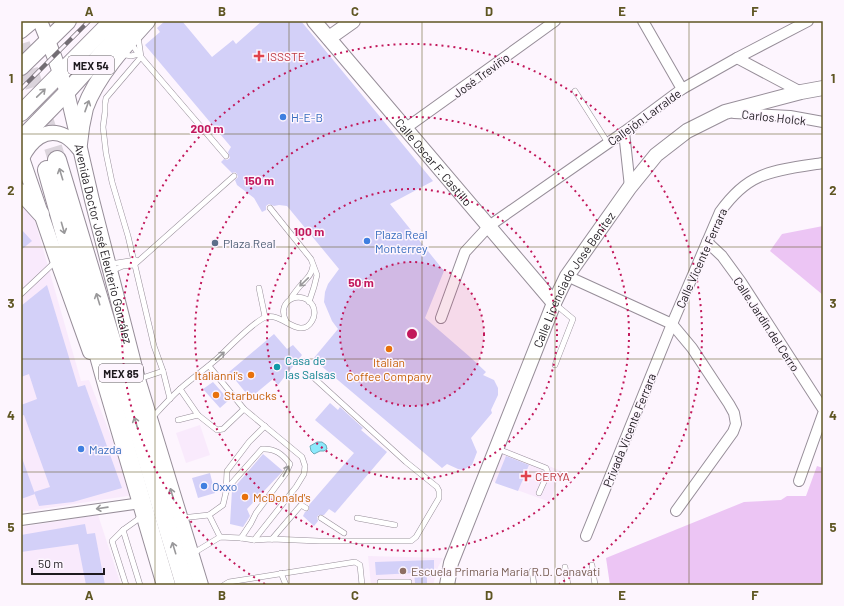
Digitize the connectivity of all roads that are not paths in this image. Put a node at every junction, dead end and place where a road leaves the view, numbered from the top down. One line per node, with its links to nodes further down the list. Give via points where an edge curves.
1 (33, 21): 11 (street)
2 (40, 21): 13 (street, MEX 85)
3 (68, 21): 13 (main road)
4 (112, 21): 14 (main road, MEX 54)
5 (314, 21): 12 (street, Calle Oscar F. Castillo)
6 (353, 21): 12 (street)
7 (555, 21): 28 (street, José Treviño)
8 (643, 21): 21 (street)
9 (808, 21): 17 (street, Callejón Larralde)
10 (132, 29): 14 (main road); 15 (main road); 16 (lane); 16 (lane); 23 (main road, MEX 54)
11 (21, 31)
12 (329, 38): 28 (street, Calle Oscar F. Castillo)
13 (49, 41): 18 (main road); 19 (street, Avenida Doctor José Eleuterio González / MEX 85)
14 (88, 45): 19 (main road, MEX 54)
15 (118, 54): 16 (lane); 32 (main road, one-way to 15, via 82,122 92,92)
16 (140, 56): 34 (lane); 44 (lane, via 106,98 103,127 112,182)
17 (737, 58): 21 (street, Callejón Larralde); 24 (street)
18 (21, 67)
19 (61, 73): 23 (street, Avenida Doctor José Eleuterio González / MEX 85); 26 (main road, MEX 54, one-way to 19)
20 (823, 88): 24 (street, Calle Licenciado José Benítez)
21 (682, 89): 29 (street, Callejón Larralde)
22 (575, 91): 31 (lane)
23 (67, 92): 30 (main road, MEX 54); 32 (street, Avenida Doctor José Eleuterio González / MEX 85)
24 (801, 92): 25 (street, Calle Licenciado José Benítez)
25 (725, 112): 27 (street, Carlos Holck, via 790,116); 37 (street, Calle Licenciado José Benítez, via 687,131 656,155)
26 (21, 113)
27 (823, 122)
28 (406, 128): 41 (street, Calle Oscar F. Castillo)
29 (624, 132): 31 (street, Callejón Larralde); 37 (street)
30 (21, 139)
31 (608, 143): 41 (street, Callejón Larralde)
32 (79, 146): 33 (street, via 64,136 50,134 35,140); 46 (street, Avenida Doctor José Eleuterio González / MEX 85)
33 (22, 156): 40 (street)
34 (226, 156)
35 (823, 163): 42 (street, Calle Vicente Ferrara, via 767,174 744,186 720,212)
36 (234, 176): 44 (lane)
37 (630, 187): 47 (street, Calle Licenciado José Benítez)
38 (21, 192): 40 (main road)
39 (270, 208): 45 (lane, via 311,259)
40 (41, 214): 43 (street)
41 (489, 226): 52 (street, Calle Oscar F. Castillo); 54 (street, Callejón Larralde, via 465,252)
42 (707, 242): 56 (street, Calle Vicente Ferrara); 66 (street, Calle Jardín del Cerro, via 722,256 741,282)
43 (57, 260): 49 (lane); 62 (street, via 98,374)
44 (135, 262): 46 (lane); 59 (lane, via 154,346)
45 (313, 265): 50 (lane, one-way to 50, via 312,274); 51 (lane, via 317,275)
46 (109, 268): 61 (street, Avenida Doctor José Eleuterio González / MEX 85)
47 (567, 276): 52 (street, Calle Licenciado José Benítez); 56 (street)
48 (259, 288): 53 (lane)
49 (21, 294)
50 (291, 298): 51 (lane, via 303,298); 55 (lane, via 283,310)
51 (309, 302): 55 (lane, via 315,316 305,327 297,328)
52 (554, 303): 57 (lane, via 573,319); 72 (street, Calle Licenciado José Benítez)
53 (265, 317): 55 (lane, via 272,316); 58 (lane, one-way to 53)
54 (441, 318)
55 (286, 321)
56 (672, 324): 78 (street, via 721,390 734,413 736,424 733,432); 87 (street, Privada Vicente Ferrara)
57 (555, 365)
58 (209, 366): 63 (lane); 65 (lane)
59 (163, 372): 61 (lane); 64 (lane)
60 (313, 377): 90 (lane, via 406,462 437,486 440,494 416,537 411,541)
61 (138, 379): 69 (street, Avenida Doctor José Eleuterio González / MEX 85)
62 (108, 388): 76 (highway, Avenida Doctor José Eleuterio González / MEX 85); 101 (highway, Avenida Doctor José Eleuterio González / MEX 85, one-way to 62, via 51,162)
63 (180, 389): 64 (lane); 68 (lane)
64 (170, 399): 69 (lane)
65 (244, 409): 68 (lane, via 223,429 217,430); 71 (lane)
66 (823, 409)
67 (823, 414): 73 (street)
68 (198, 415): 70 (lane)
69 (150, 420): 80 (street, Avenida Doctor José Eleuterio González / MEX 85, one-way to 69)
70 (178, 420)
71 (265, 426): 74 (lane, via 227,471); 91 (lane, via 302,457 305,466 304,474 296,487)
72 (497, 449): 75 (lane, via 546,468 548,473); 107 (street, Calle Licenciado José Benítez, via 451,563)
73 (799, 481)
74 (226, 492): 79 (lane, via 223,505); 89 (lane, one-way to 74, via 290,464 276,451 262,449)
75 (539, 493)
76 (142, 507): 83 (street, one-way to 83); 85 (lane, via 137,520); 100 (highway, Avenida Doctor José Eleuterio González / MEX 85)
77 (306, 508): 90 (lane, via 301,505)
78 (676, 511)
79 (209, 515): 80 (lane); 88 (lane)
80 (180, 518): 92 (street, Avenida Doctor José Eleuterio González / MEX 85)
81 (321, 518): 86 (lane)
82 (357, 518): 84 (lane)
83 (21, 520)
84 (395, 525)
85 (123, 530): 98 (lane, via 112,541); 99 (lane)
86 (344, 533)
87 (586, 536)
88 (220, 538): 89 (lane); 92 (lane)
89 (241, 538): 91 (lane)
90 (272, 539): 91 (lane)
91 (254, 540)
92 (191, 554): 102 (street, Avenida Doctor José Eleuterio González / MEX 85)
93 (592, 565): 110 (lane)
94 (566, 568): 109 (lane)
95 (532, 570): 108 (lane)
96 (281, 573): 103 (lane, via 228,582); 104 (lane); 105 (lane, via 355,562 360,565)
97 (409, 582): 106 (lane, via 380,582)
98 (126, 585)
99 (140, 585)
100 (166, 585)
101 (185, 585)
102 (201, 585)
103 (224, 585)
104 (286, 585)
105 (362, 585)
106 (380, 585)
107 (447, 585)
108 (534, 585)
109 (568, 585)
110 (595, 585)

